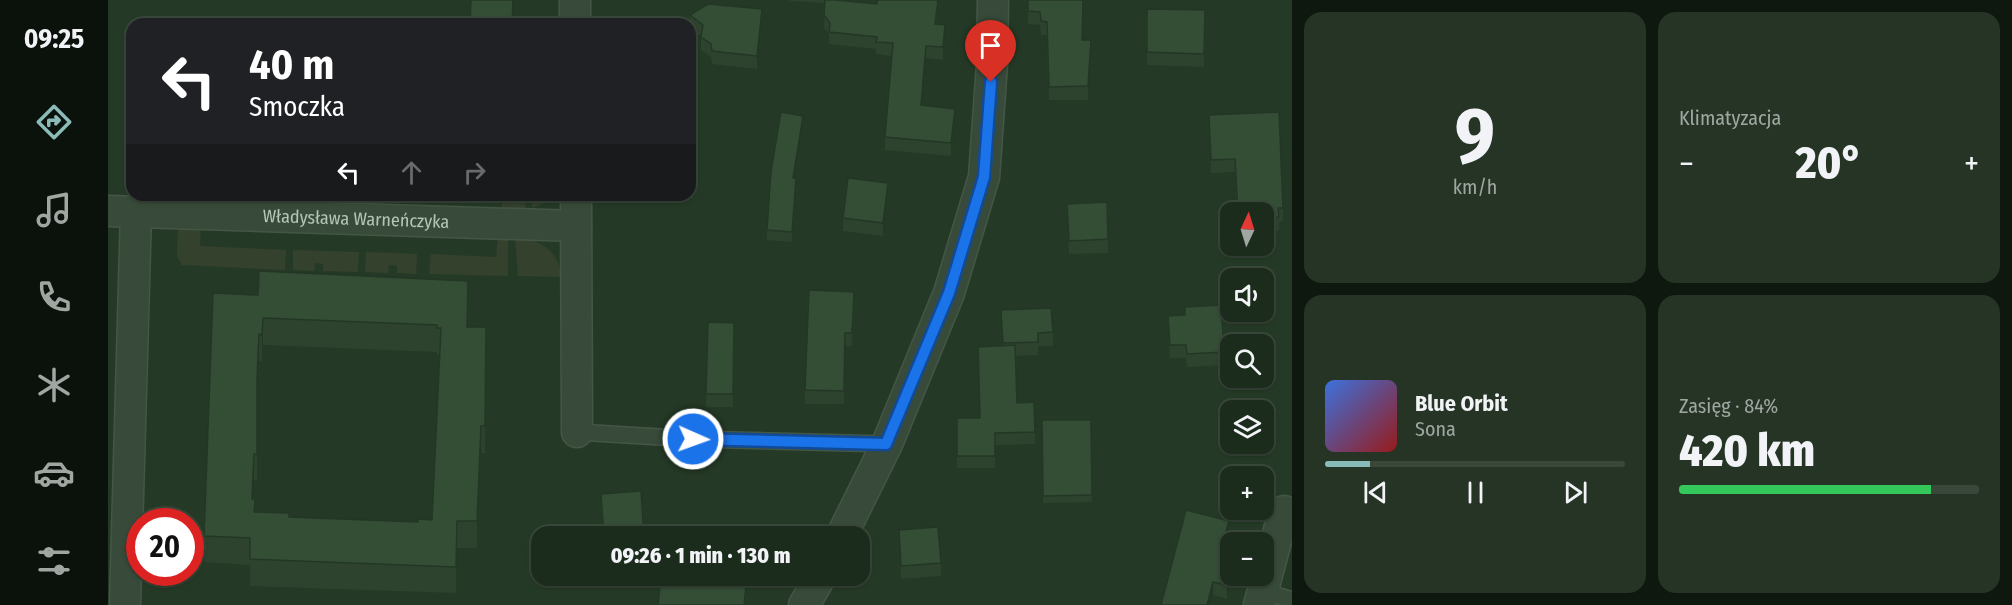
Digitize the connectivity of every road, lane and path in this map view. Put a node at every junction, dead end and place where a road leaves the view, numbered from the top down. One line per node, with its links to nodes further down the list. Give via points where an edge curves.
1 (575, 0): 3 (street)
2 (993, 0): 8 (street, via 984,177 949,293)
3 (575, 18)
4 (576, 201): 6 (street)
5 (122, 211): 6 (street, Władysława Warneńczyka); 14 (street, Władysława Warneńczyka)
6 (576, 226): 7 (street)
7 (577, 432): 8 (lane)
8 (886, 444): 10 (street)
9 (1284, 511): 12 (street)
10 (846, 526)
11 (815, 586): 15 (street)
12 (1261, 598): 13 (lane)
13 (1292, 600)
14 (125, 605)
15 (804, 605)

